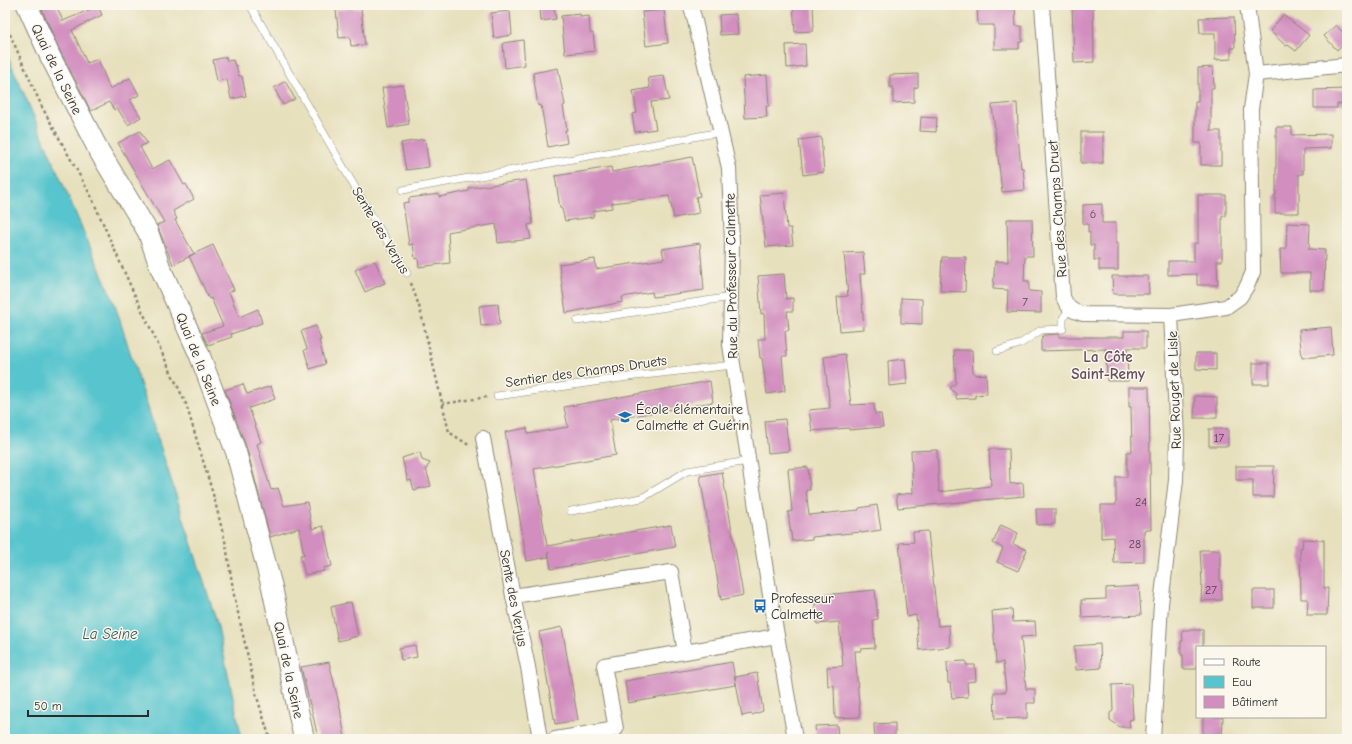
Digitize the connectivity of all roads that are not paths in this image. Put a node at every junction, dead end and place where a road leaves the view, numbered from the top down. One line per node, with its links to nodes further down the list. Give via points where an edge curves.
1 (27, 5): 24 (street, Quai de la Seine, via 99,152 148,232 236,452 272,587)
2 (250, 5): 10 (lane, Sente des Verjus)
3 (690, 5): 8 (street, Rue du Professeur Calmette)
4 (1042, 5): 12 (street, Rue des Champs Druet, via 1063,297)
5 (1247, 5): 7 (street, Rue Rouget de Lisle)
6 (1347, 65): 7 (street)
7 (1256, 74): 13 (street, Rue Rouget de Lisle, via 1251,109 1253,272 1248,286 1240,297 1226,307)
8 (721, 132): 9 (lane); 11 (street, Rue du Professeur Calmette, via 729,168)
9 (403, 190)
10 (407, 273)
11 (731, 297): 14 (lane); 16 (street, Rue du Professeur Calmette, via 730,345)
12 (1070, 308): 13 (street, via 1082,314); 15 (lane, via 1063,318 1063,329 1041,330 1020,344)
13 (1171, 315): 28 (street, Rue Rouget de Lisle, via 1177,437 1176,480 1161,604)
14 (577, 321)
15 (997, 351)
16 (733, 365): 17 (lane, Sentier des Champs Druets); 19 (street, Rue du Professeur Calmette)
17 (497, 396)
18 (483, 438): 21 (street, Sente des Verjus)
19 (748, 461): 20 (lane, via 688,471 642,498); 22 (street, Rue du Professeur Calmette)
20 (571, 511)
21 (513, 596): 23 (street, via 671,572); 25 (street, Sente des Verjus)
22 (777, 636): 23 (street); 27 (street, Rue du Professeur Calmette)
23 (684, 652): 26 (street, via 604,665 616,729)
24 (304, 739)
25 (540, 739)
26 (556, 739)
27 (795, 739)
28 (1153, 739)

